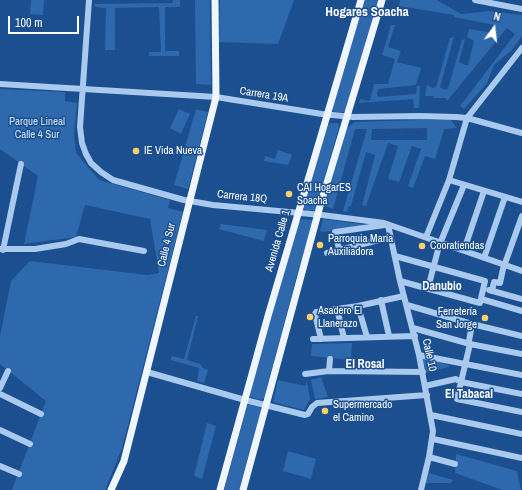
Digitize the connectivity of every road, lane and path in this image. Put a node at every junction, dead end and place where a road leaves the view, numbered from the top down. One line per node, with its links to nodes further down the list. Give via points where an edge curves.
1 (89, 0): 9 (street, Carrera 18Q)
2 (215, 0): 10 (main road, Calle 4 Sur)
3 (361, 0): 11 (main road, Avenida Calle 1)
4 (382, 0): 12 (main road)
5 (475, 0): 6 (street)
6 (522, 9)
7 (522, 48): 13 (street)
8 (0, 84): 9 (street, Carrera 19A)
9 (83, 89): 10 (street, Carrera 19A); 20 (street, Carrera 18Q, via 80,127 82,143 88,158 101,172 113,180 137,188)
10 (216, 97): 11 (street, Carrera 19A); 20 (main road, Calle 4 Sur)
11 (328, 115): 12 (street, Carrera 19A); 22 (main road, Avenida Calle 1)
12 (347, 117): 13 (street, Carrera 19A); 23 (main road)
13 (467, 118): 14 (street, Carrera 19A); 16 (street)
14 (522, 133)
15 (21, 164): 30 (street)
16 (449, 180): 17 (street); 27 (street)
17 (464, 185): 18 (street); 28 (street)
18 (484, 191): 19 (street); 32 (street)
19 (505, 197): 21 (street); 35 (street)
20 (190, 201): 22 (street, Carrera 18Q); 67 (main road, Calle 4 Sur)
21 (522, 202)
22 (298, 213): 23 (street, Carrera 18Q); 77 (main road, Avenida Calle 1)
23 (318, 215): 25 (street, Carrera 18Q); 78 (main road)
24 (522, 216): 36 (street)
25 (388, 224): 26 (street, Calle 10); 27 (street, Carrera 18Q); 29 (street, via 335,232)
26 (391, 237): 29 (street); 34 (street, Calle 10)
27 (426, 237): 28 (street, Carrera 18Q)
28 (440, 242): 32 (street, Carrera 18Q); 37 (street)
29 (339, 249): 33 (street)
30 (2, 250): 31 (street, via 35,249 79,239)
31 (144, 250)
32 (464, 250): 35 (street, Carrera 18Q)
33 (327, 252)
34 (395, 256): 37 (street); 39 (street, Calle 10)
35 (484, 258): 36 (street, Carrera 18Q)
36 (505, 265): 38 (street, Carrera 18Q); 42 (street, via 500,283 494,282)
37 (433, 267): 40 (street); 41 (street, via 485,281)
38 (522, 271)
39 (400, 281): 40 (street); 43 (street, Calle 10)
40 (428, 288): 46 (street)
41 (483, 289): 42 (street); 46 (street)
42 (492, 291): 44 (street)
43 (404, 296): 45 (street); 47 (street, Calle 10)
44 (522, 299)
45 (381, 300): 48 (street); 53 (street)
46 (479, 301): 50 (street)
47 (406, 305): 51 (street); 52 (street, Calle 10)
48 (358, 306): 49 (street); 56 (street)
49 (337, 309): 57 (street); 59 (street, via 316,312)
50 (522, 311)
51 (472, 324): 55 (street); 60 (street)
52 (413, 328): 54 (street, Calle 10); 60 (street)
53 (389, 336): 54 (street); 56 (street)
54 (414, 336): 62 (street, Calle 10)
55 (522, 336)
56 (367, 337): 57 (street)
57 (344, 338): 59 (street)
58 (313, 339): 59 (street)
59 (321, 339)
60 (470, 344): 61 (street); 64 (street)
61 (522, 354)
62 (419, 355): 64 (street); 68 (street, Calle 10)
63 (330, 359): 66 (street)
64 (465, 364): 70 (street); 71 (street)
65 (8, 371): 73 (street)
66 (329, 371): 68 (street); 69 (street)
67 (147, 372): 77 (street); 91 (main road, Calle 4 Sur, via 124,461)
68 (423, 372): 72 (street, Calle 10)
69 (306, 374)
70 (522, 375)
71 (461, 382): 72 (street, via 456,379); 75 (street); 79 (street, via 457,399)
72 (425, 386): 76 (street, Calle 10)
73 (0, 388)
74 (0, 394): 80 (street)
75 (522, 394)
76 (427, 395): 78 (street, via 317,403 305,415); 81 (street, Calle 10)
77 (245, 400): 78 (street); 92 (main road, Avenida Calle 1)
78 (265, 405): 93 (main road)
79 (522, 412)
80 (41, 414)
81 (431, 415): 83 (street); 84 (street, Calle 10)
82 (0, 430): 85 (street)
83 (522, 434)
84 (433, 439): 86 (street, Calle 10); 87 (street)
85 (30, 444)
86 (429, 457): 88 (street); 94 (street, Calle 10)
87 (522, 458)
88 (455, 464)
89 (0, 466): 90 (street)
90 (19, 474)
91 (111, 490)
92 (220, 490)
93 (243, 490)
94 (421, 490)

